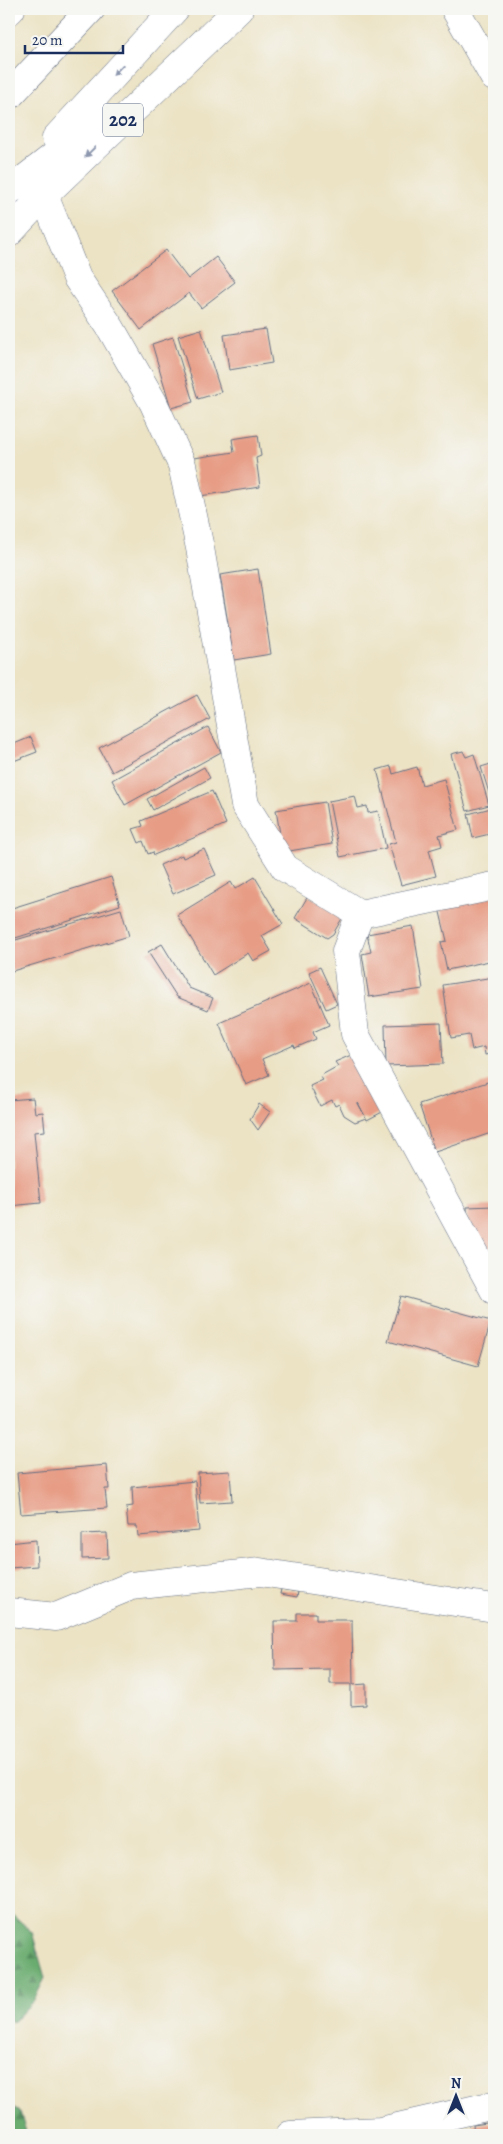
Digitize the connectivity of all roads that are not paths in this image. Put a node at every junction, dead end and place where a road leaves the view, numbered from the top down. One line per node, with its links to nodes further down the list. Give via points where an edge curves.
1 (91, 9): 7 (main road)
2 (175, 9): 8 (main road, one-way to 8)
3 (214, 9): 8 (main road, via 141,88)
4 (239, 9): 9 (main road, 202, one-way to 9)
5 (456, 9): 6 (main road)
6 (494, 77)
7 (9, 96)
8 (9, 190)
9 (44, 196): 10 (main road, 202); 12 (main road, via 77,278 110,326 154,402 182,465 200,548 245,805 284,868)
10 (9, 233)
11 (494, 886): 12 (main road)
12 (360, 914): 13 (main road, via 346,951 355,1034)
13 (494, 1290)
14 (494, 1608): 15 (main road, via 260,1572 131,1586 56,1616)
15 (9, 1612)
16 (494, 2105): 17 (main road, via 382,2131)
17 (290, 2135)

